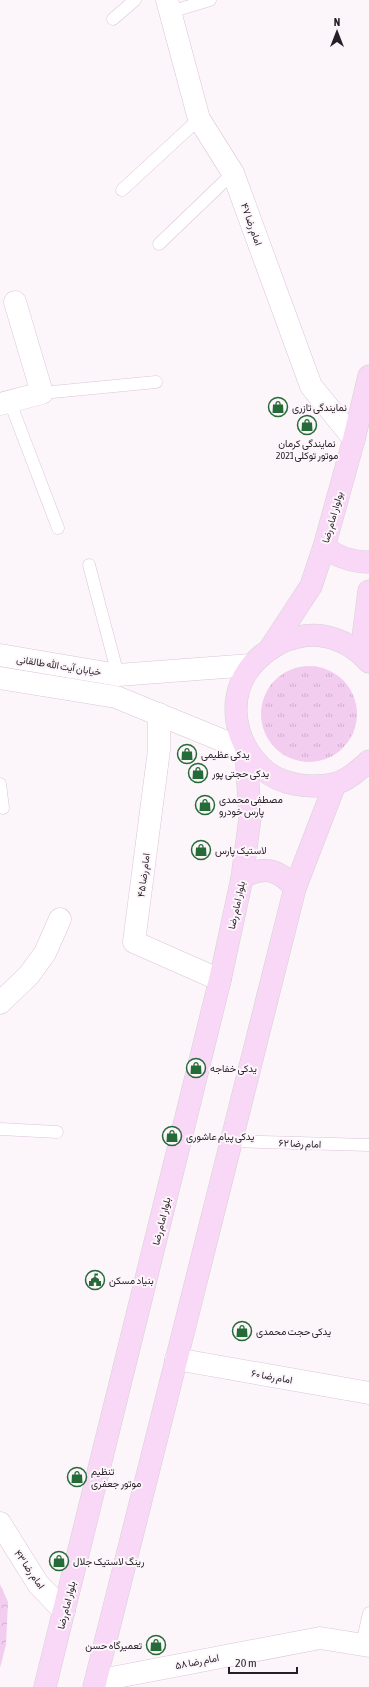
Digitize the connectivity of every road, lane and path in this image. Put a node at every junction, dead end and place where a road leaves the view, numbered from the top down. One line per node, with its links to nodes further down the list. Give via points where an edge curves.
1 (135, 0): 4 (lane)
2 (210, 0): 3 (lane)
3 (169, 6): 5 (street, امام رضا ۴۷)
4 (113, 19)
5 (199, 119): 6 (street, امام رضا ۴۷); 7 (lane)
6 (233, 173): 8 (lane); 14 (street, امام رضا ۴۷, via 311,386)
7 (122, 190)
8 (159, 244)
9 (15, 302): 12 (street)
10 (369, 376): 14 (main road, بولوار امام رضا)
11 (156, 382): 12 (lane)
12 (42, 393): 13 (street)
13 (5, 403): 15 (lane)
14 (354, 439): 16 (main road, بولوار امام رضا)
15 (58, 528)
16 (324, 547): 17 (main road, via 345,559); 20 (main road, بولوار امام رضا, via 311,586)
17 (369, 562)
18 (89, 565): 24 (lane)
19 (369, 591): 22 (main road)
20 (271, 647): 22 (main road, via 289,639 308,635 327,636 345,642); 23 (main road)
21 (0, 655): 24 (street, خیابان آیت الله طالقانی)
22 (365, 657)
23 (251, 665): 24 (street, خیابان آیت الله طالقانی); 27 (main road, via 242,680 237,698 236,716)
24 (118, 675)
25 (0, 678): 26 (street, via 116,698)
26 (159, 714): 27 (street); 35 (street, امام رضا ۴۵, via 159,750 134,942)
27 (246, 750): 30 (main road, via 263,769 285,782 310,787); 32 (main road, بلوار امام رضا, via 250,818)
28 (369, 761): 30 (main road, via 354,774)
29 (0, 784): 31 (lane)
30 (335, 784): 33 (main road)
31 (4, 808)
32 (242, 878): 33 (main road, via 261,870 272,871 281,874); 35 (main road, بلوار امام رضا)
33 (295, 888): 39 (main road)
34 (60, 919): 36 (street, via 45,953 30,975)
35 (220, 980): 44 (main road, بلوار امام رضا)
36 (0, 1003)
37 (0, 1129): 38 (lane)
38 (57, 1132)
39 (231, 1141): 40 (lane, امام رضا ۶۲); 41 (main road)
40 (369, 1145)
41 (176, 1359): 42 (street, امام رضا ۶۰); 47 (main road)
42 (369, 1393)
43 (0, 1523): 44 (street, امام رضا ۴۳, via 38,1584)
44 (64, 1612): 48 (main road, بلوار امام رضا)
45 (369, 1613): 46 (lane)
46 (365, 1645): 47 (street, امام رضا ۵۸, via 320,1638)
47 (95, 1684)
48 (45, 1687)

